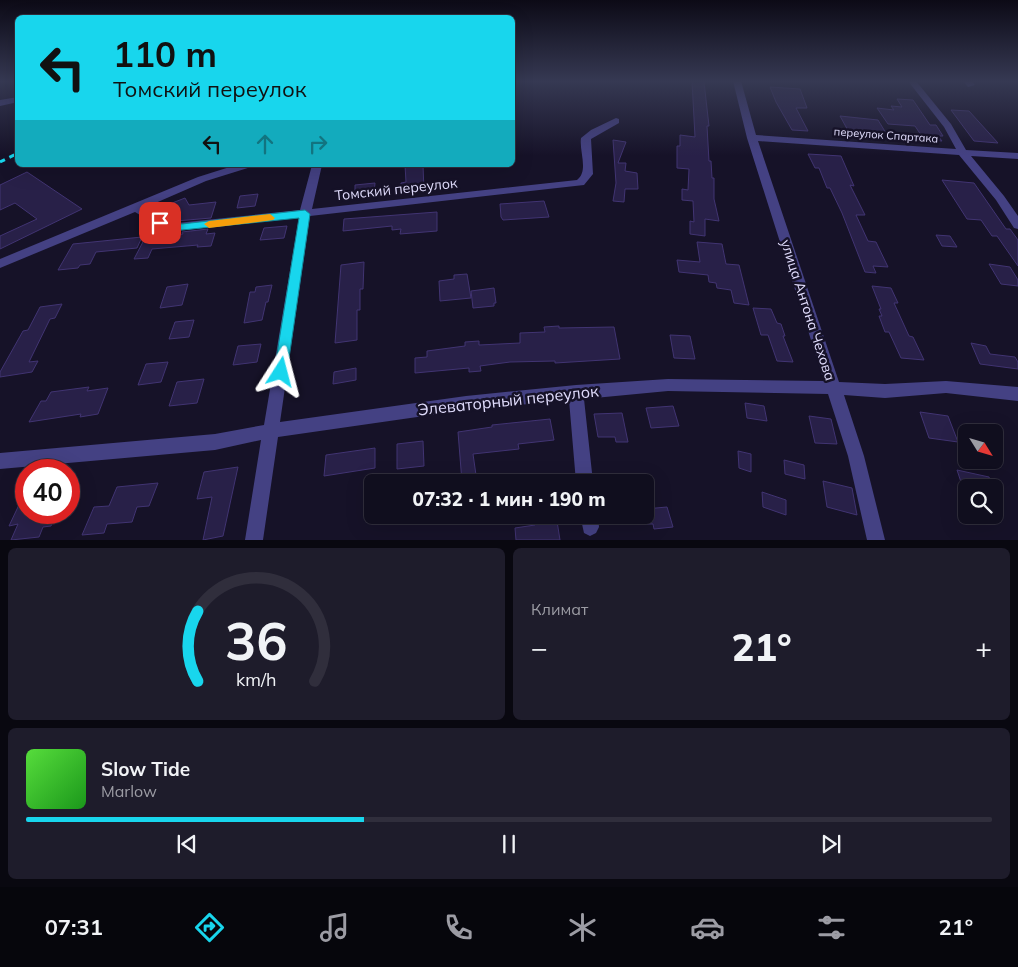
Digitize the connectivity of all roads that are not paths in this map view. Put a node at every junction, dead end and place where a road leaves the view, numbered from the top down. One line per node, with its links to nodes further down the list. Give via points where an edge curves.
1 (743, 106): 4 (street, улица Антона Чехова)
2 (932, 106): 5 (street)
3 (616, 121): 10 (street, Томский переулок, via 586,138 588,174 580,183)
4 (752, 138): 5 (street, переулок Спартака); 13 (street, улица Антона Чехова)
5 (963, 153): 6 (street, переулок Спартака); 11 (street)
6 (1018, 156)
7 (241, 167): 9 (street, via 202,179)
8 (317, 167): 10 (street)
9 (137, 208): 10 (street, Томский переулок, via 160,223 177,227); 12 (street)
10 (305, 214): 16 (street)
11 (1018, 225)
12 (0, 264)
13 (834, 388): 14 (street, Элеваторный переулок, via 684,384); 15 (street, Элеваторный переулок, via 885,391 946,387); 20 (street, улица Антона Чехова, via 856,456)
14 (576, 392): 16 (street, Элеваторный переулок); 18 (street)
15 (1018, 394)
16 (272, 431): 17 (street, Элеваторный переулок, via 215,442); 19 (street)
17 (0, 460)
18 (584, 474)
19 (254, 540)
20 (876, 540)

